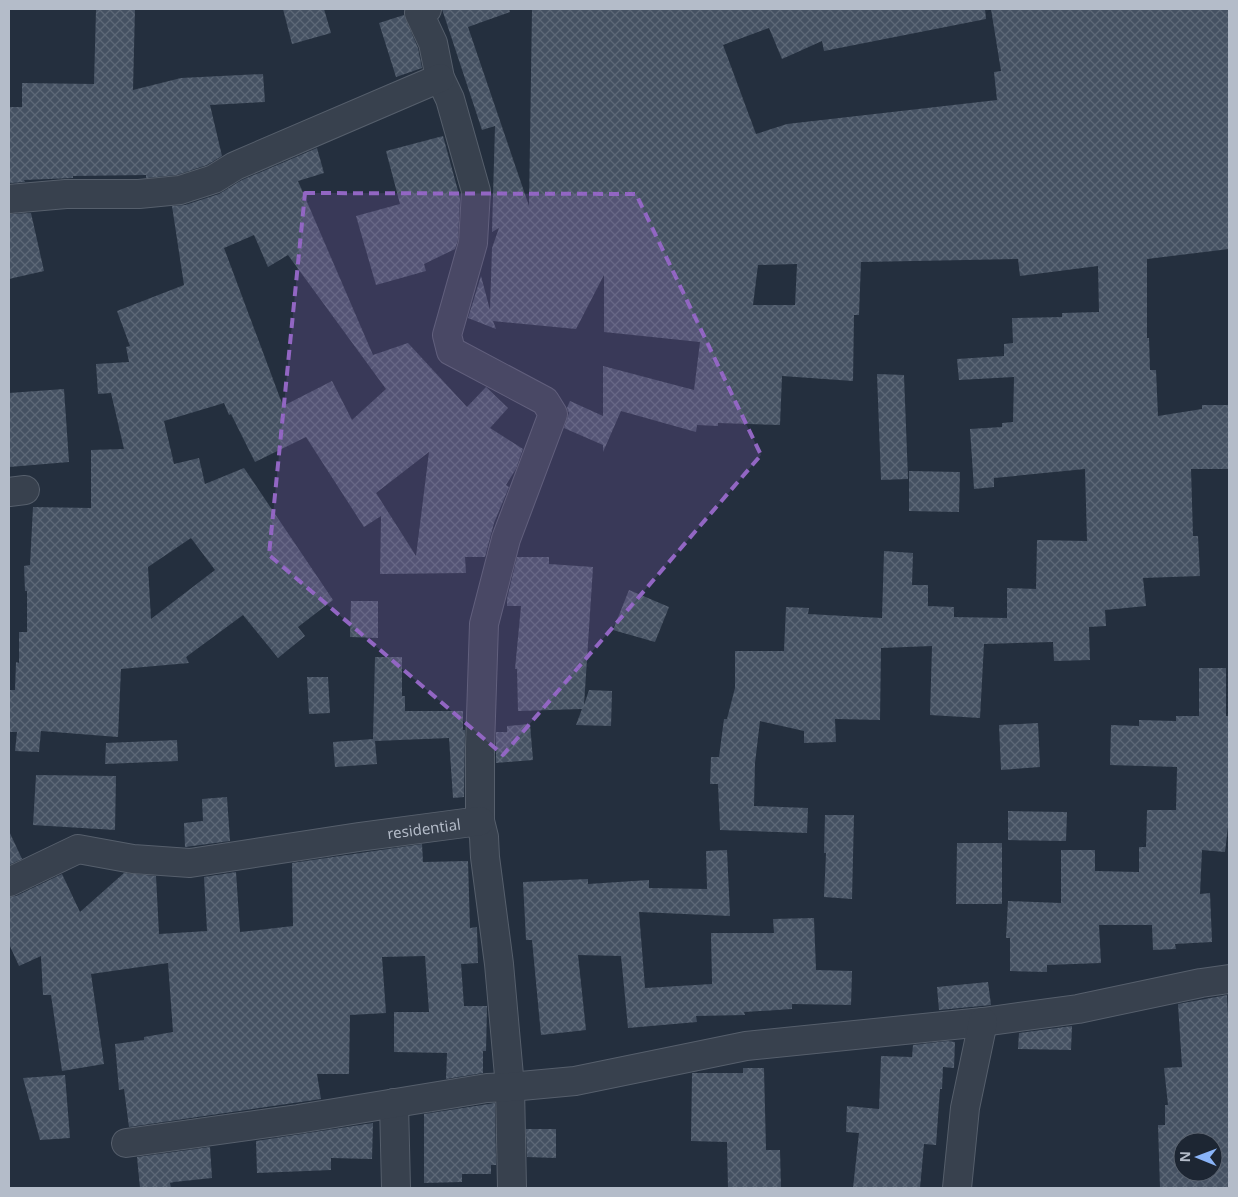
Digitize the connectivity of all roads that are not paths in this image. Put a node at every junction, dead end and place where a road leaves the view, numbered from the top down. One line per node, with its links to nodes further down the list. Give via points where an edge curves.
1 (421, 10): 2 (street, via 433,43)
2 (440, 78): 3 (street, via 236,166 214,179 180,190); 4 (street, via 450,99 476,191 473,243 447,335 452,351 545,401 553,414 506,539 484,624)
3 (9, 199)
4 (480, 821): 5 (street, residential, via 190,863 133,859 78,849); 8 (street, residential, via 500,964)
5 (9, 882)
6 (1229, 979): 7 (street, via 1078,1009)
7 (983, 1022): 8 (street, via 746,1046 575,1081); 13 (street, via 965,1108)
8 (510, 1087): 9 (street); 12 (street, residential)
9 (394, 1103): 10 (street); 11 (street)
10 (126, 1143)
11 (396, 1188)
12 (512, 1188)
13 (957, 1188)

